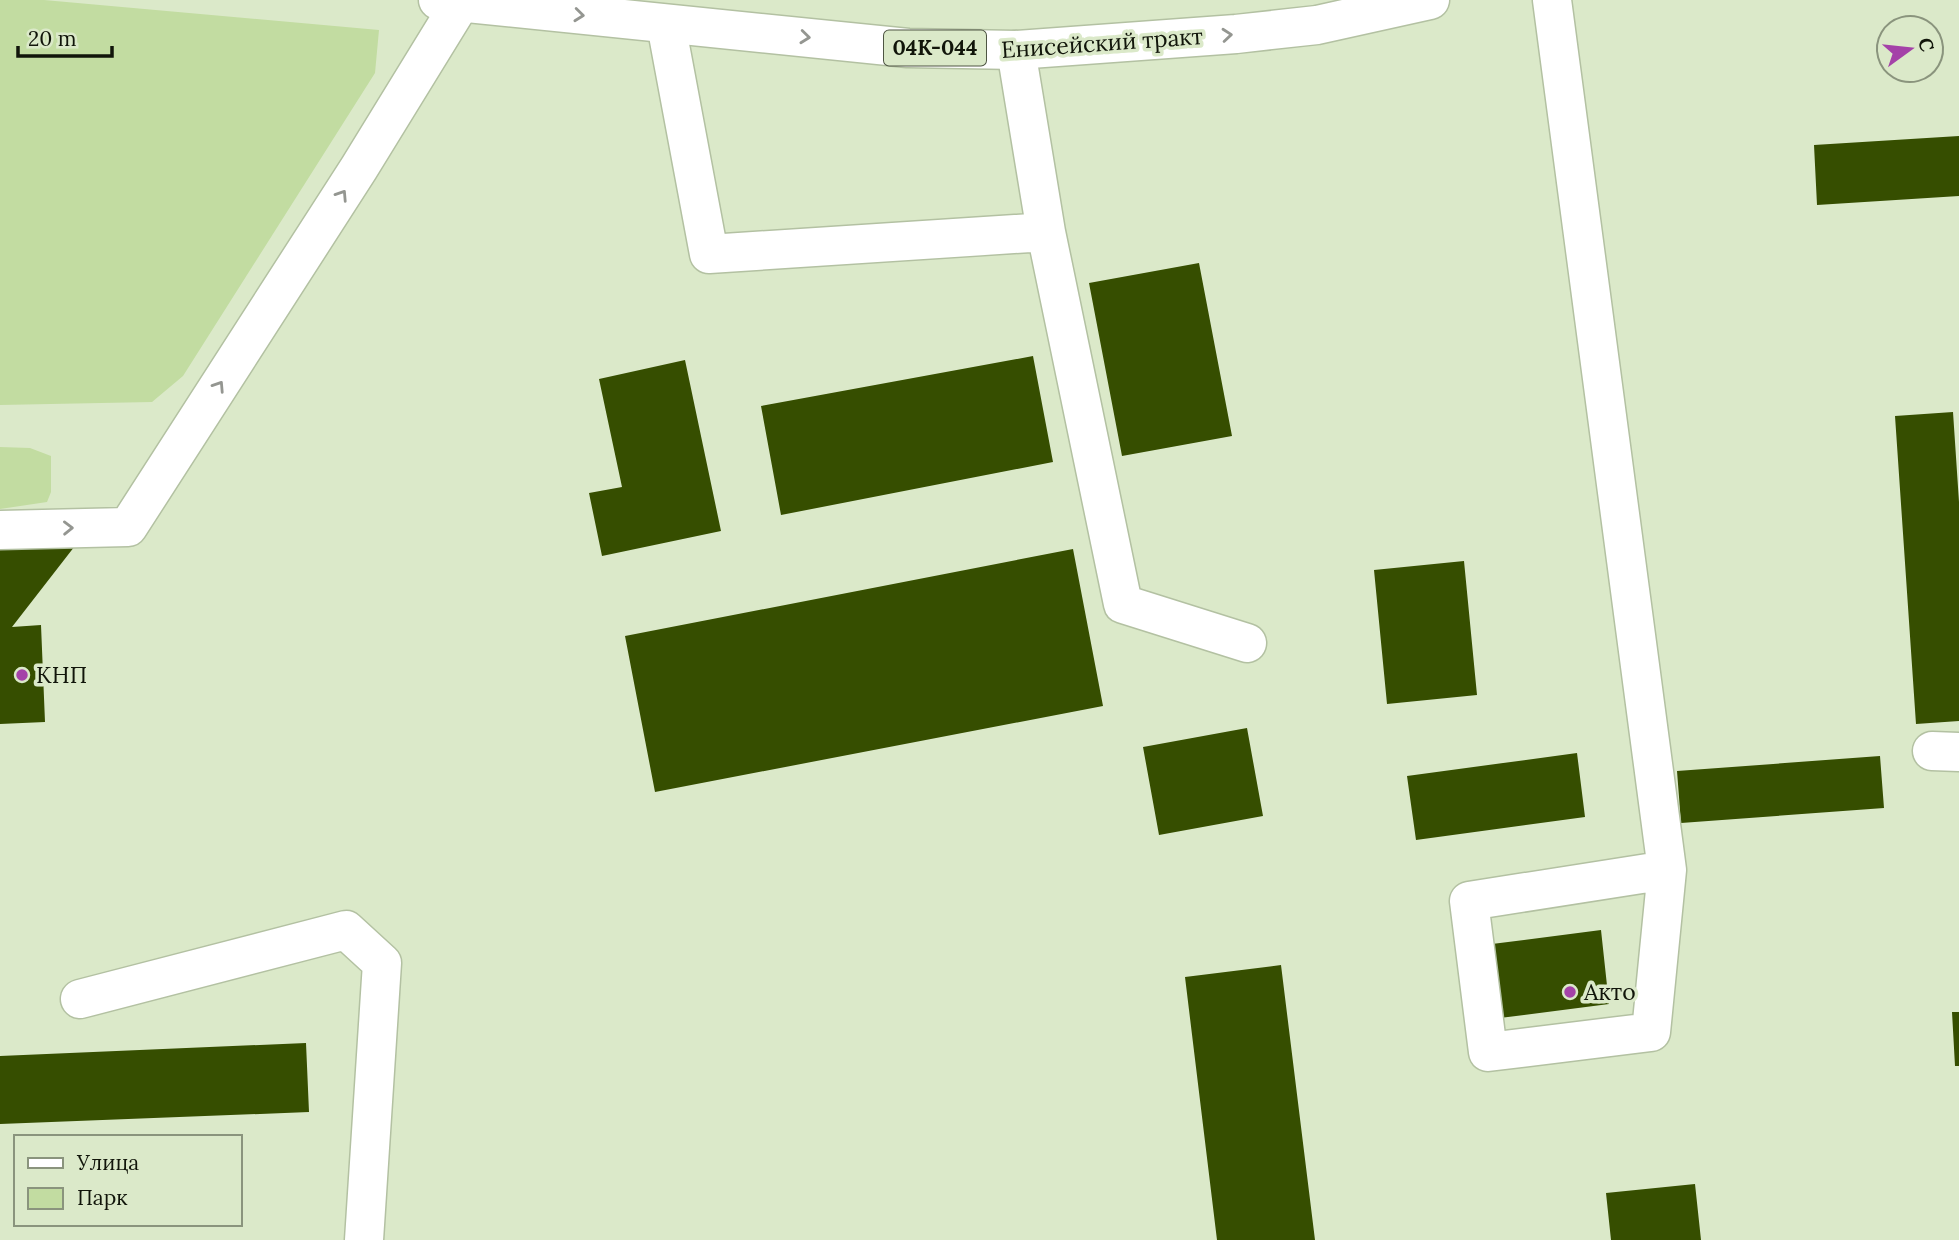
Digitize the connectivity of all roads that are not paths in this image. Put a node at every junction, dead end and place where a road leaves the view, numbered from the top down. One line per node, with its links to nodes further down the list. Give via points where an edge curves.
1 (1430, 0): 5 (main road, Енисейский тракт / 04К-044, one-way to 1, via 1317,25)
2 (1552, 0): 9 (main road)
3 (449, 1): 4 (main road, Енисейский тракт / 04К-044, one-way to 4); 7 (main road, one-way to 3, via 128,527 359,168)
4 (666, 24): 5 (main road, Енисейский тракт / 04К-044, one-way to 5, via 908,48); 6 (main road, via 709,254)
5 (1016, 50): 6 (main road)
6 (1046, 232): 8 (main road, via 1123,604)
7 (0, 530)
8 (1247, 643)
9 (1667, 870): 9 (main road, via 1651,1032 1488,1052 1469,901)
10 (80, 999): 11 (main road, via 346,930 382,963)
11 (364, 1240)

